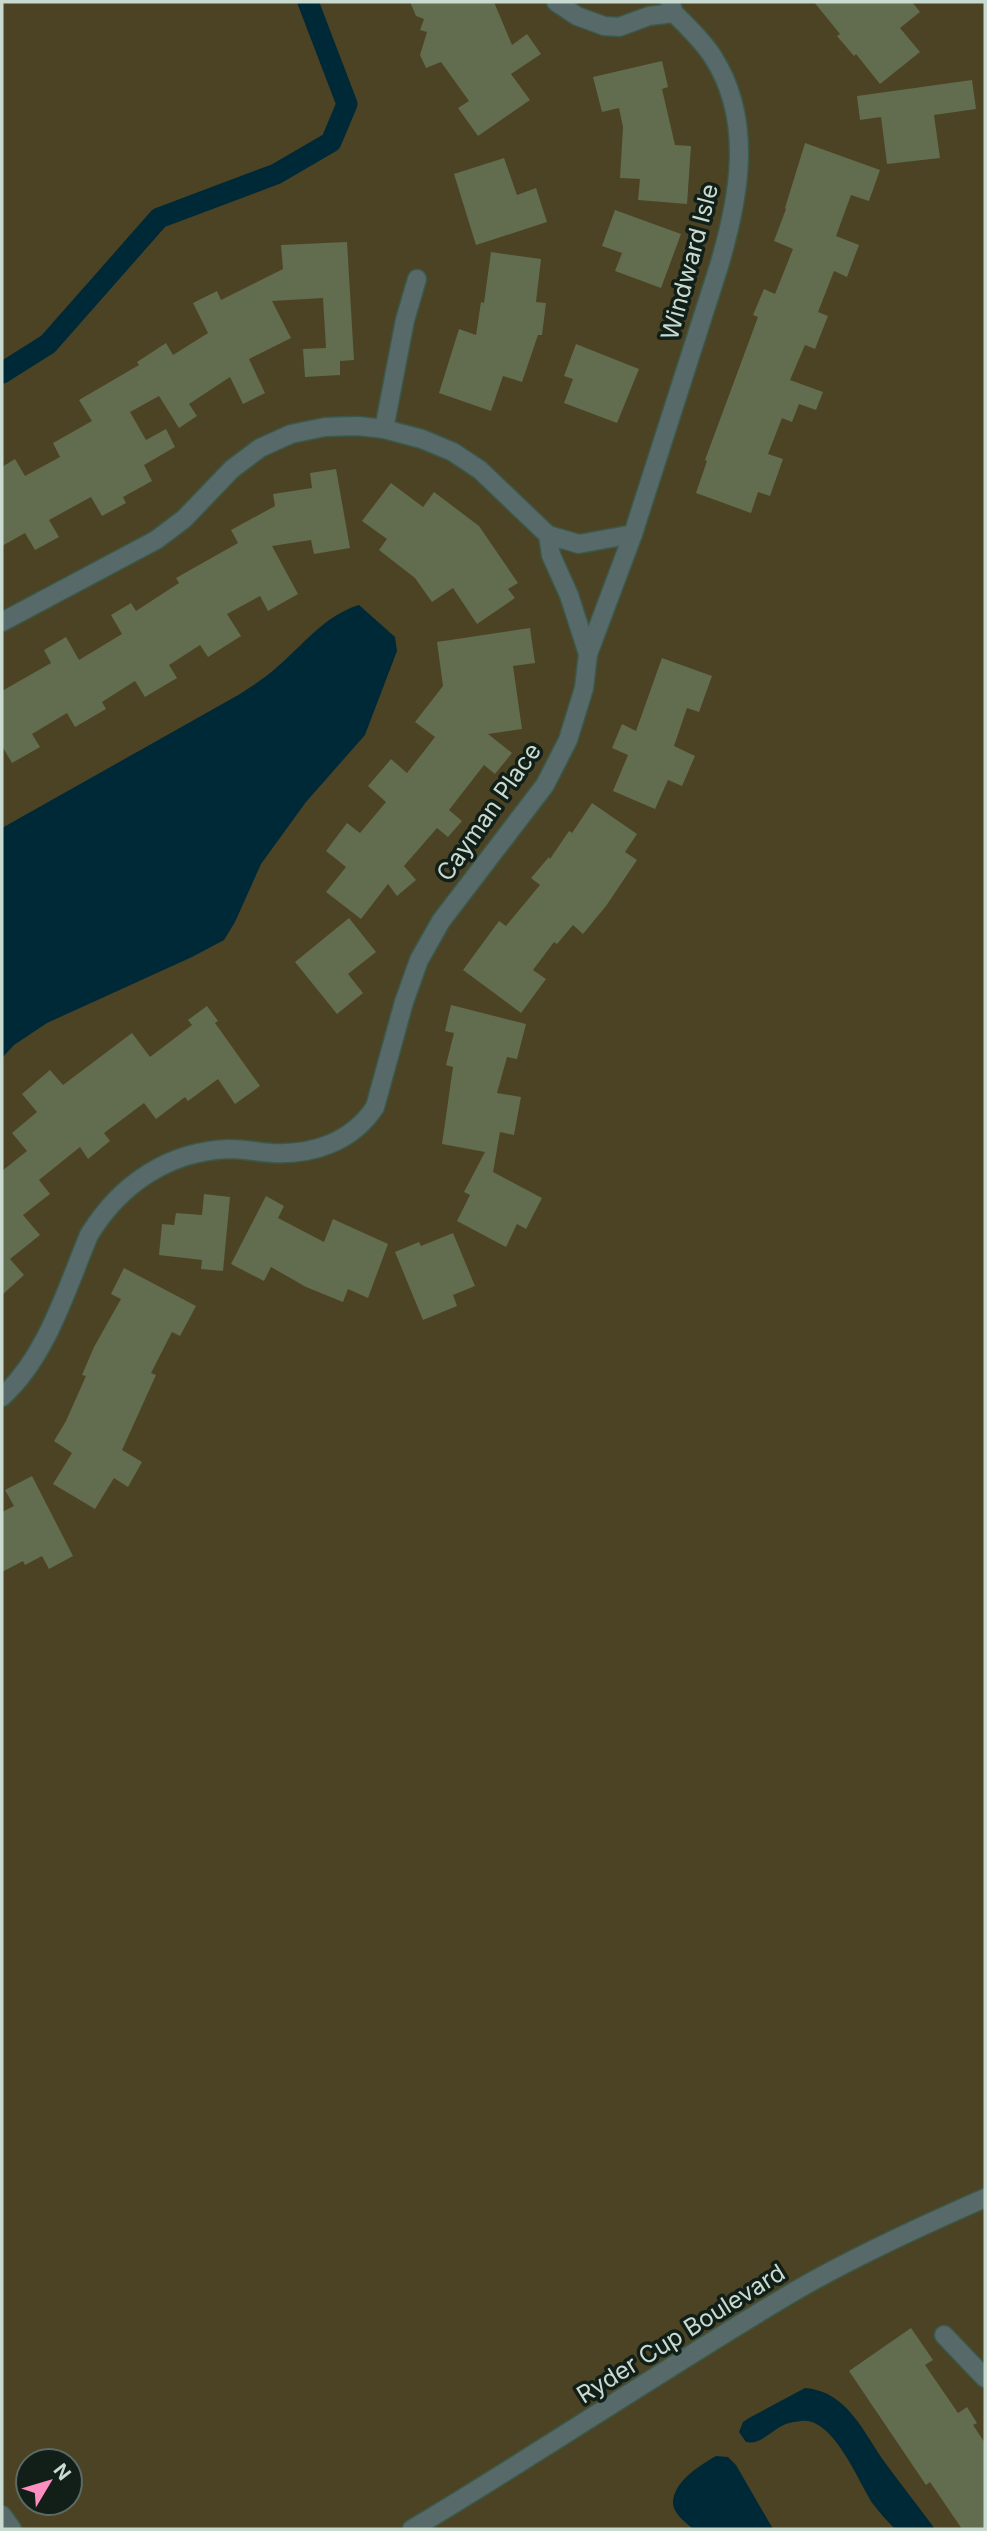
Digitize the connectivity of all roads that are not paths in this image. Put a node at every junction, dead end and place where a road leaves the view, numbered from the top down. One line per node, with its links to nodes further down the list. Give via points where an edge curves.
1 (556, 2): 2 (street, Windward Isle, via 577,16 619,27)
2 (672, 7): 5 (street, Windward Isle, via 712,54 728,84 738,125 738,177 732,222)
3 (417, 279): 4 (street)
4 (384, 429): 6 (street, via 453,452 480,470); 7 (street, via 325,427 275,440 245,458 184,519 156,540)
5 (633, 534): 6 (street, via 579,544); 8 (street, Windward Isle)
6 (548, 535): 8 (street, Cayman Place, via 551,555)
7 (2, 622)
8 (588, 654): 9 (street, Cayman Place, via 584,688 568,740 550,775 440,921 419,960 374,1108 366,1121 342,1139 310,1151 198,1153 164,1164 134,1182 98,1220 34,1360)
9 (2, 1397)
10 (985, 2198): 15 (street, Ryder Cup Boulevard, via 797,2290)
11 (944, 2335): 12 (street)
12 (985, 2378)
13 (2, 2515): 14 (street)
14 (12, 2529)
15 (412, 2529)

